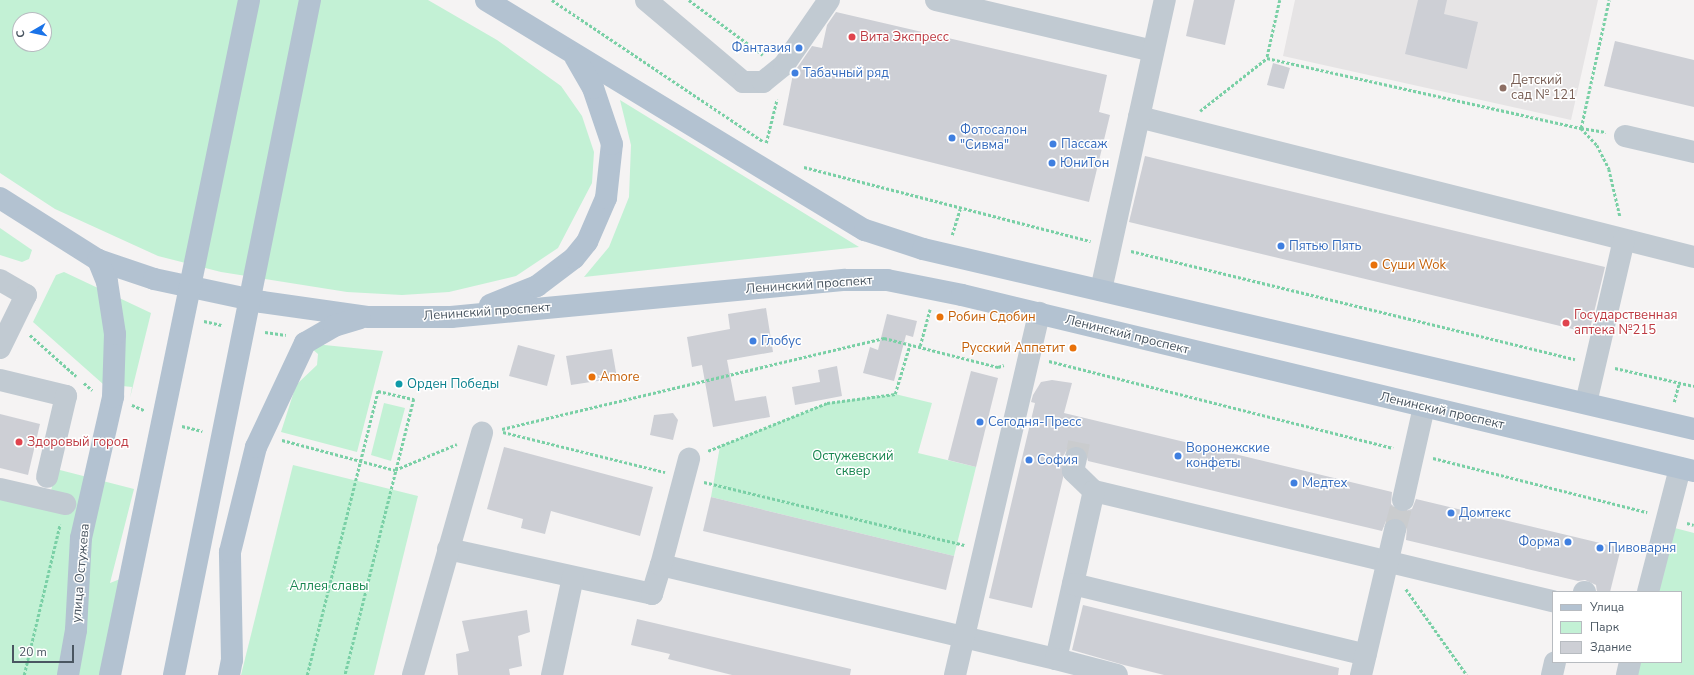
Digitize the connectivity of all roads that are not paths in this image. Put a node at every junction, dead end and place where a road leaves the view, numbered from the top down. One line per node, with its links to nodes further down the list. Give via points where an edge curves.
1 (249, 0): 50 (main road, bridge)
2 (310, 0): 51 (main road, bridge)
3 (486, 0): 9 (main road)
4 (646, 0): 5 (lane, via 743,82 763,82 784,65)
5 (829, 0)
6 (936, 0): 8 (lane)
7 (1165, 0): 8 (lane)
8 (1153, 51): 10 (lane)
9 (572, 54): 18 (main road, via 865,230 923,249); 21 (main road, via 593,88 612,144 610,179 598,222 574,258 542,282 514,298)
10 (1139, 117): 14 (lane); 18 (lane)
11 (1625, 136): 12 (lane)
12 (1694, 152)
13 (0, 198): 16 (main road, Ленинский проспект)
14 (1624, 240): 15 (lane); 24 (lane)
15 (1694, 257)
16 (98, 260): 20 (main road, Ленинский проспект, via 194,289); 49 (main road, улица Остужева, via 107,282 115,334 114,384 82,538 76,630)
17 (0, 280): 22 (lane, via 26,295)
18 (1101, 290): 24 (main road)
19 (1039, 313): 21 (main road, Ленинский проспект, via 901,283 845,280); 25 (main road, Ленинский проспект); 44 (lane)
20 (369, 317): 21 (main road, Ленинский проспект); 52 (main road, via 334,326 305,343 256,447 230,552 232,660)
21 (451, 317)
22 (0, 348)
23 (0, 380): 31 (lane, via 66,396)
24 (1586, 403): 26 (main road)
25 (1424, 407): 30 (main road, Ленинский проспект); 34 (lane)
26 (1694, 429)
27 (482, 433): 37 (lane)
28 (1076, 458): 33 (lane, via 1074,471)
29 (686, 468): 39 (lane)
30 (1687, 469): 42 (lane, via 1668,517)
31 (47, 476)
32 (0, 489): 35 (lane)
33 (1094, 491): 38 (lane); 41 (lane)
34 (1403, 500)
35 (65, 504)
36 (1395, 530): 38 (lane)
37 (448, 549): 40 (lane); 53 (lane)
38 (1387, 562): 43 (lane); 47 (lane)
39 (661, 565): 40 (lane, via 652,594); 44 (lane)
40 (573, 576): 54 (lane)
41 (1073, 584): 47 (lane); 48 (lane)
42 (1648, 591)
43 (1552, 601)
44 (963, 638): 48 (lane); 55 (lane)
45 (1555, 663): 57 (lane)
46 (1630, 663): 58 (lane)
47 (1363, 665)
48 (1069, 666): 56 (lane)
49 (68, 675)
50 (110, 675)
51 (174, 675)
52 (229, 675)
53 (413, 675)
54 (553, 675)
55 (955, 675)
56 (1117, 675)
57 (1552, 675)
58 (1627, 675)

